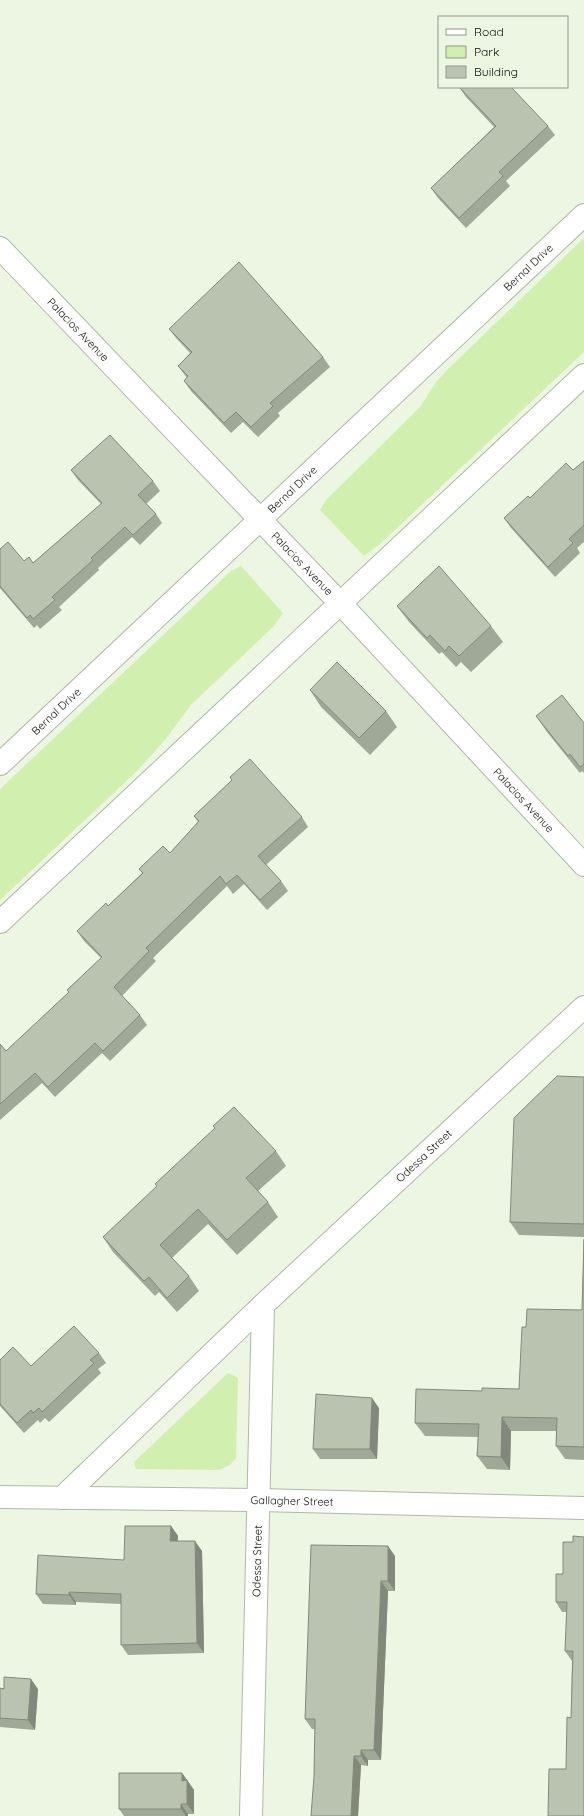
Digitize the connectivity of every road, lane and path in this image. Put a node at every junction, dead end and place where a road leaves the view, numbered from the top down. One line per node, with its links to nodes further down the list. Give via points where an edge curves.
1 (584, 215): 4 (street, Bernal Drive)
2 (0, 248): 4 (street, Palacios Avenue)
3 (584, 375): 5 (street)
4 (260, 518): 5 (street, Palacios Avenue); 6 (street, Bernal Drive)
5 (340, 603): 7 (street, Palacios Avenue); 8 (street)
6 (0, 764)
7 (584, 865)
8 (0, 922)
9 (584, 1007): 10 (street, Odessa Street)
10 (263, 1305): 12 (street, Odessa Street); 13 (street, Odessa Street)
11 (0, 1497): 12 (street, Gallagher Street)
12 (62, 1498): 13 (street, Gallagher Street)
13 (260, 1500): 14 (street, Gallagher Street); 15 (street, Odessa Street)
14 (584, 1508)
15 (251, 1816)

